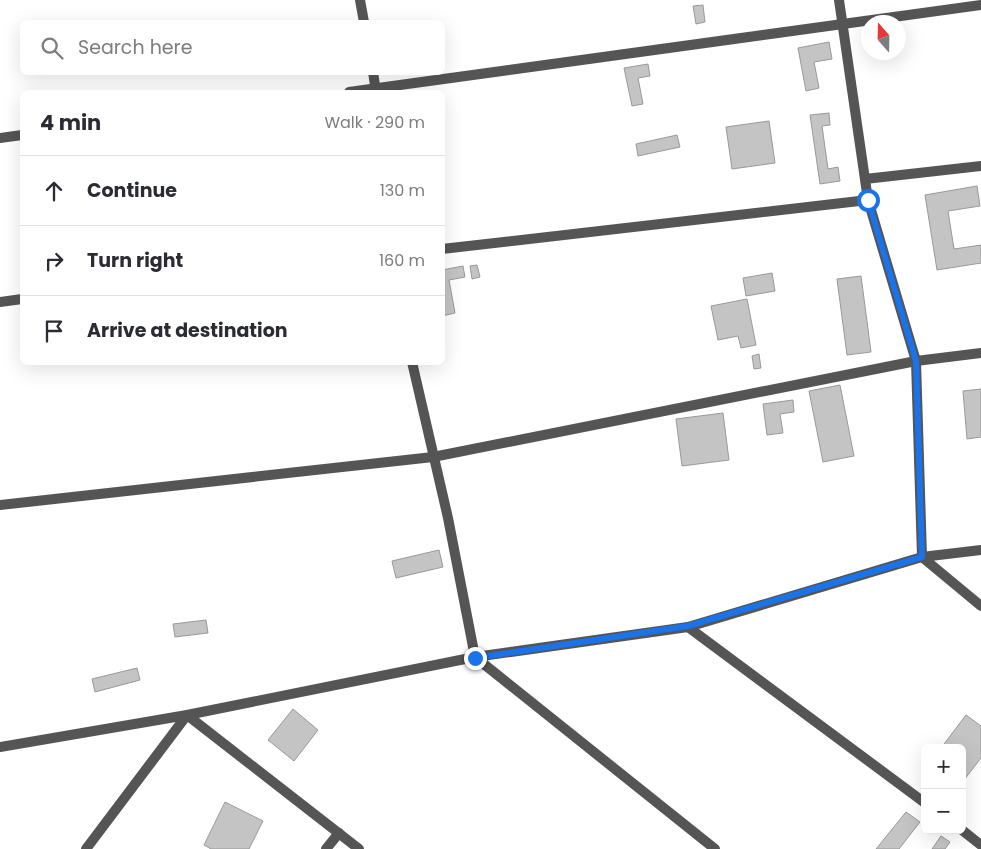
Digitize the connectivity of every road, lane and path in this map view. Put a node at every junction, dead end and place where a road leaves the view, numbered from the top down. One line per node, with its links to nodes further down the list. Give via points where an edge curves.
1 (360, 0): 4 (street)
2 (839, 0): 5 (street)
3 (981, 5): 5 (street)
4 (364, 20)
5 (842, 24): 8 (street); 12 (street)
6 (373, 75): 7 (street)
7 (376, 90)
8 (383, 90)
9 (20, 135): 10 (street)
10 (0, 138)
11 (981, 166): 12 (street)
12 (865, 179): 13 (street)
13 (868, 200): 14 (street); 18 (street)
14 (445, 248)
15 (20, 299): 16 (street)
16 (0, 302)
17 (981, 353): 18 (street)
18 (916, 361): 20 (street); 23 (street)
19 (413, 365): 20 (street)
20 (433, 457): 21 (street); 26 (street)
21 (0, 505)
22 (981, 550): 23 (street)
23 (922, 557): 24 (street); 25 (street)
24 (981, 606)
25 (688, 626): 26 (street); 29 (street)
26 (475, 658): 27 (street); 36 (street)
27 (187, 715): 28 (street); 30 (street); 33 (street)
28 (0, 747)
29 (921, 800)
30 (339, 833): 34 (street); 35 (street)
31 (966, 833): 32 (street)
32 (981, 845)
33 (86, 849)
34 (326, 849)
35 (359, 849)
36 (715, 849)

